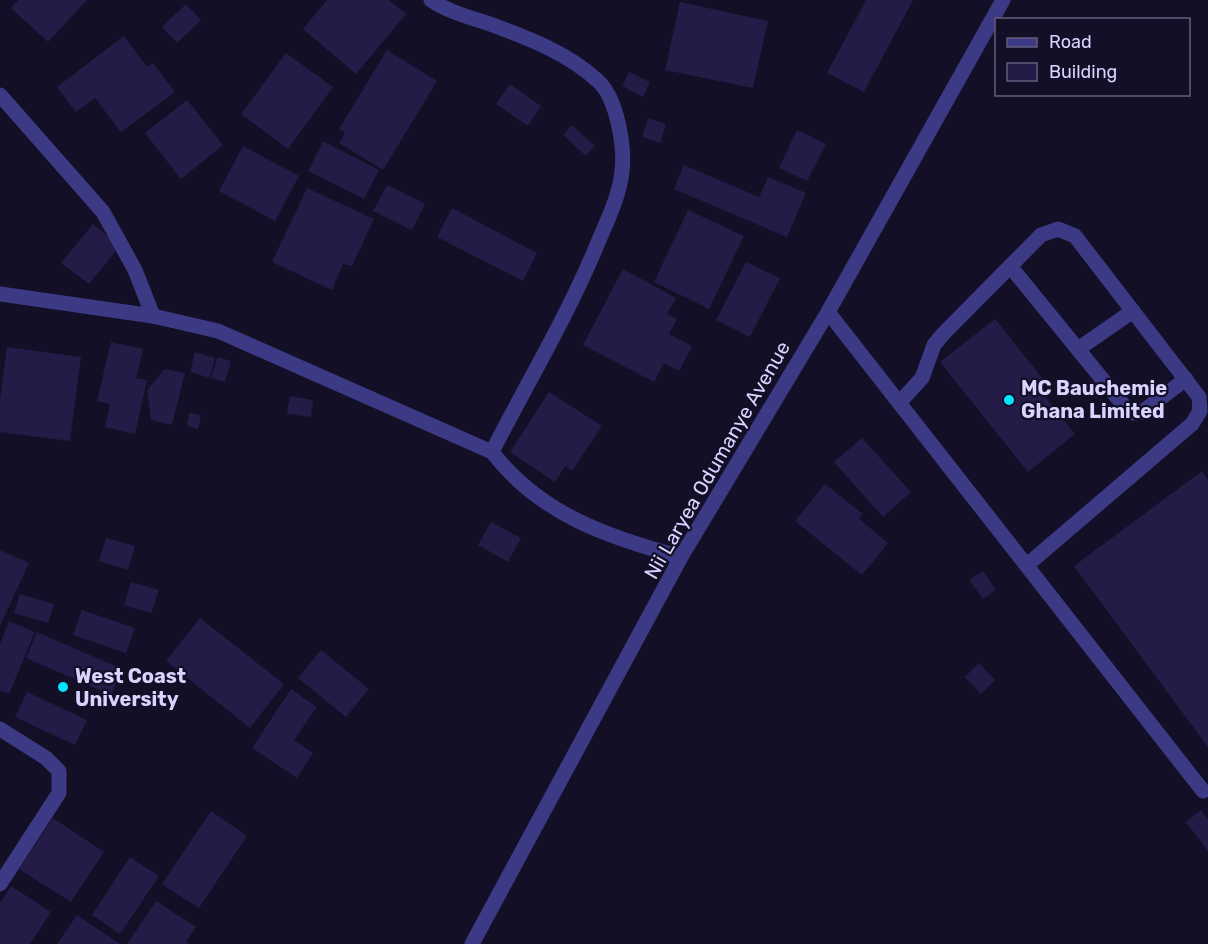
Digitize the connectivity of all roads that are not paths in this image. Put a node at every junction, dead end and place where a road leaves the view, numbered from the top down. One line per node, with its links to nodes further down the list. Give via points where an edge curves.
1 (431, 0): 12 (street, via 562,55 600,82 614,106 620,133 622,171 609,215 583,278)
2 (1003, 0): 7 (street, Nii Laryea Odumanye Avenue)
3 (0, 95): 8 (street, via 103,212 135,270)
4 (1010, 266): 6 (street, via 1041,235 1058,229 1074,236); 9 (street); 11 (street, via 934,345 922,378)
5 (0, 294): 8 (street)
6 (1133, 311): 9 (street); 10 (street)
7 (828, 312): 11 (street); 13 (street, Nii Laryea Odumanye Avenue)
8 (153, 316): 12 (street, via 218,331)
9 (1078, 350): 10 (street, via 1133,413 1142,412)
10 (1186, 380): 14 (street, via 1199,397 1200,411 1191,424)
11 (899, 403): 14 (street)
12 (492, 452): 13 (street, via 525,489 561,512 619,540)
13 (681, 557): 18 (street, Nii Laryea Odumanye Avenue)
14 (1026, 565): 16 (street)
15 (0, 729): 17 (street, via 46,758 59,771 59,793)
16 (1203, 791)
17 (0, 884)
18 (472, 944)

